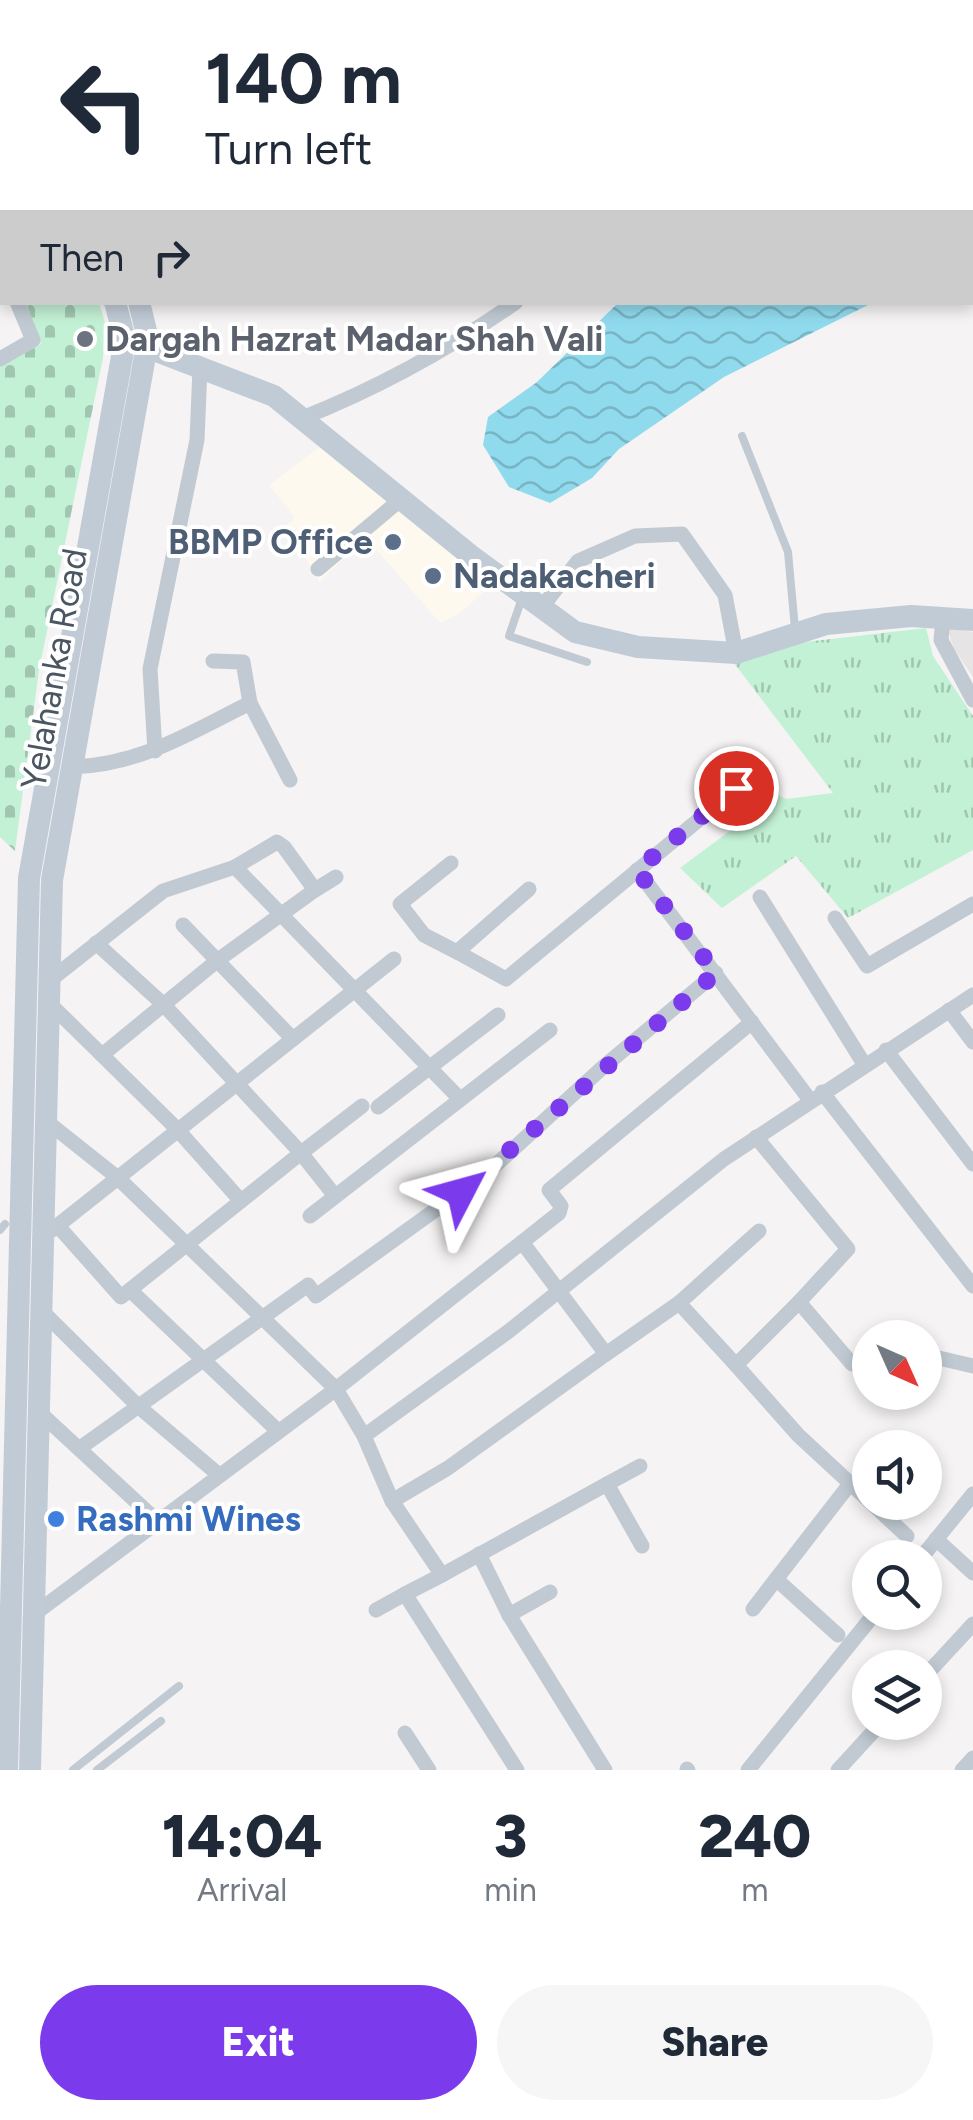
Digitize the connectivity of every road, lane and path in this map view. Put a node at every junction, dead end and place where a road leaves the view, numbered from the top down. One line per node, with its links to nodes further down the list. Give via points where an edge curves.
1 (18, 305): 6 (street, via 34,340)
2 (116, 305): 5 (main road, Yelahanka Road)
3 (138, 305): 5 (main road, Yelahanka Road)
4 (512, 305): 8 (street, via 362,394)
5 (135, 343): 7 (main road); 22 (main road, Yelahanka Road); 68 (main road, Yelahanka Road, via 29,878)
6 (0, 358)
7 (200, 368): 8 (main road, via 274,396); 21 (street, via 198,440 150,670)
8 (300, 419): 10 (main road)
9 (742, 436): 15 (lane, via 788,552)
10 (400, 500): 11 (street); 12 (main road)
11 (318, 569)
12 (532, 600): 16 (main road, via 575,632 680,652); 16 (street, via 578,561 636,536 682,534 724,595); 18 (lane, via 509,636)
13 (943, 618): 14 (main road); 15 (main road, via 826,624); 19 (street, via 941,640)
14 (973, 620)
15 (796, 634): 16 (main road)
16 (736, 653)
17 (213, 662): 20 (street, via 243,662)
18 (587, 662)
19 (973, 700)
20 (250, 703): 21 (street); 23 (street)
21 (155, 751): 22 (street, via 112,766)
22 (72, 768): 42 (main road, Yelahanka Road, via 52,880)
23 (290, 780)
24 (736, 788): 27 (street)
25 (451, 863): 37 (street, via 400,904 424,936)
26 (235, 867): 30 (street, via 277,842); 33 (street); 36 (street, via 162,890)
27 (637, 870): 37 (street, via 506,979); 40 (street)
28 (336, 877): 30 (street)
29 (528, 889): 37 (street)
30 (315, 890): 33 (street)
31 (760, 897): 53 (street)
32 (973, 904): 34 (street, via 867,966)
33 (281, 913): 39 (street); 41 (street)
34 (835, 918)
35 (183, 925): 39 (street)
36 (96, 943): 42 (street); 44 (street)
37 (456, 952)
38 (394, 959): 41 (street)
39 (218, 960): 44 (street); 49 (street)
40 (716, 973): 47 (street); 77 (street, via 488,1172 316,1296 308,1285)
41 (356, 990): 49 (street); 54 (street)
42 (49, 992): 52 (street); 58 (main road, Yelahanka Road)
43 (973, 995): 45 (street)
44 (164, 1005): 52 (street); 55 (street)
45 (950, 1010): 50 (street); 51 (street)
46 (498, 1015): 54 (street)
47 (752, 1022): 56 (street); 69 (street, via 549,1190 562,1210)
48 (550, 1030): 57 (street)
49 (290, 1037): 55 (street)
50 (973, 1042)
51 (886, 1050): 53 (street); 62 (street)
52 (102, 1056): 59 (street)
53 (864, 1064): 56 (street)
54 (431, 1068): 57 (street); 61 (street)
55 (238, 1081): 59 (street); 61 (street)
56 (816, 1096): 60 (street); 71 (street)
57 (460, 1099): 64 (street)
58 (45, 1120): 63 (street); 68 (main road, Yelahanka Road)
59 (176, 1128): 63 (street); 65 (street)
60 (756, 1137): 73 (street); 74 (street, via 848,1249)
61 (301, 1153): 64 (street); 65 (street)
62 (973, 1164)
63 (118, 1178): 68 (street); 70 (street)
64 (336, 1196): 66 (street)
65 (242, 1202): 70 (street)
66 (310, 1216)
67 (759, 1231): 75 (street)
68 (24, 1232): 72 (street, via 120,1297); 76 (main road, Yelahanka Road); 120 (main road, Yelahanka Road)
69 (522, 1242): 73 (street); 84 (street)
70 (187, 1246): 72 (street); 77 (street)
71 (973, 1286)
72 (130, 1290): 80 (street)
73 (560, 1290): 78 (street); 88 (street)
74 (799, 1302): 81 (street); 82 (street)
75 (678, 1303): 78 (street); 82 (street)
76 (40, 1310): 85 (street); 86 (main road, Yelahanka Road)
77 (260, 1316): 80 (street); 84 (street)
78 (606, 1354): 95 (street)
79 (942, 1359): 83 (street)
80 (200, 1360): 85 (street); 87 (street)
81 (852, 1364)
82 (736, 1365): 93 (street)
83 (973, 1366)
84 (336, 1389): 87 (street); 88 (street)
85 (138, 1406): 89 (street); 91 (street)
86 (38, 1411): 89 (street); 108 (main road, Yelahanka Road)
87 (278, 1431): 91 (street)
88 (364, 1436): 95 (street)
89 (80, 1448): 96 (street)
90 (640, 1466): 92 (street)
91 (218, 1475): 96 (street)
92 (607, 1484): 99 (street); 100 (street)
93 (849, 1485): 97 (street); 103 (street)
94 (973, 1494): 98 (street)
95 (392, 1501): 102 (street)
96 (155, 1519): 108 (street)
97 (907, 1536)
98 (936, 1539): 101 (street)
99 (642, 1546)
100 (479, 1554): 102 (street); 109 (street)
101 (973, 1572)
102 (442, 1575): 105 (street)
103 (776, 1579): 106 (street); 112 (street)
104 (550, 1592): 109 (street)
105 (405, 1594): 107 (street); 124 (street)
106 (753, 1609)
107 (376, 1610)
108 (33, 1614): 121 (main road, Yelahanka Road)
109 (509, 1615): 125 (street)
110 (973, 1624): 113 (street)
111 (861, 1630): 126 (street)
112 (838, 1634)
113 (942, 1658)
114 (179, 1686): 119 (lane)
115 (161, 1721): 122 (lane)
116 (405, 1733): 123 (street)
117 (866, 1740): 127 (street)
118 (973, 1758): 128 (street)
119 (77, 1769)
120 (7, 1770)
121 (30, 1770)
122 (96, 1770)
123 (429, 1770)
124 (516, 1770)
125 (605, 1770)
126 (748, 1770)
127 (838, 1770)
128 (962, 1770)

